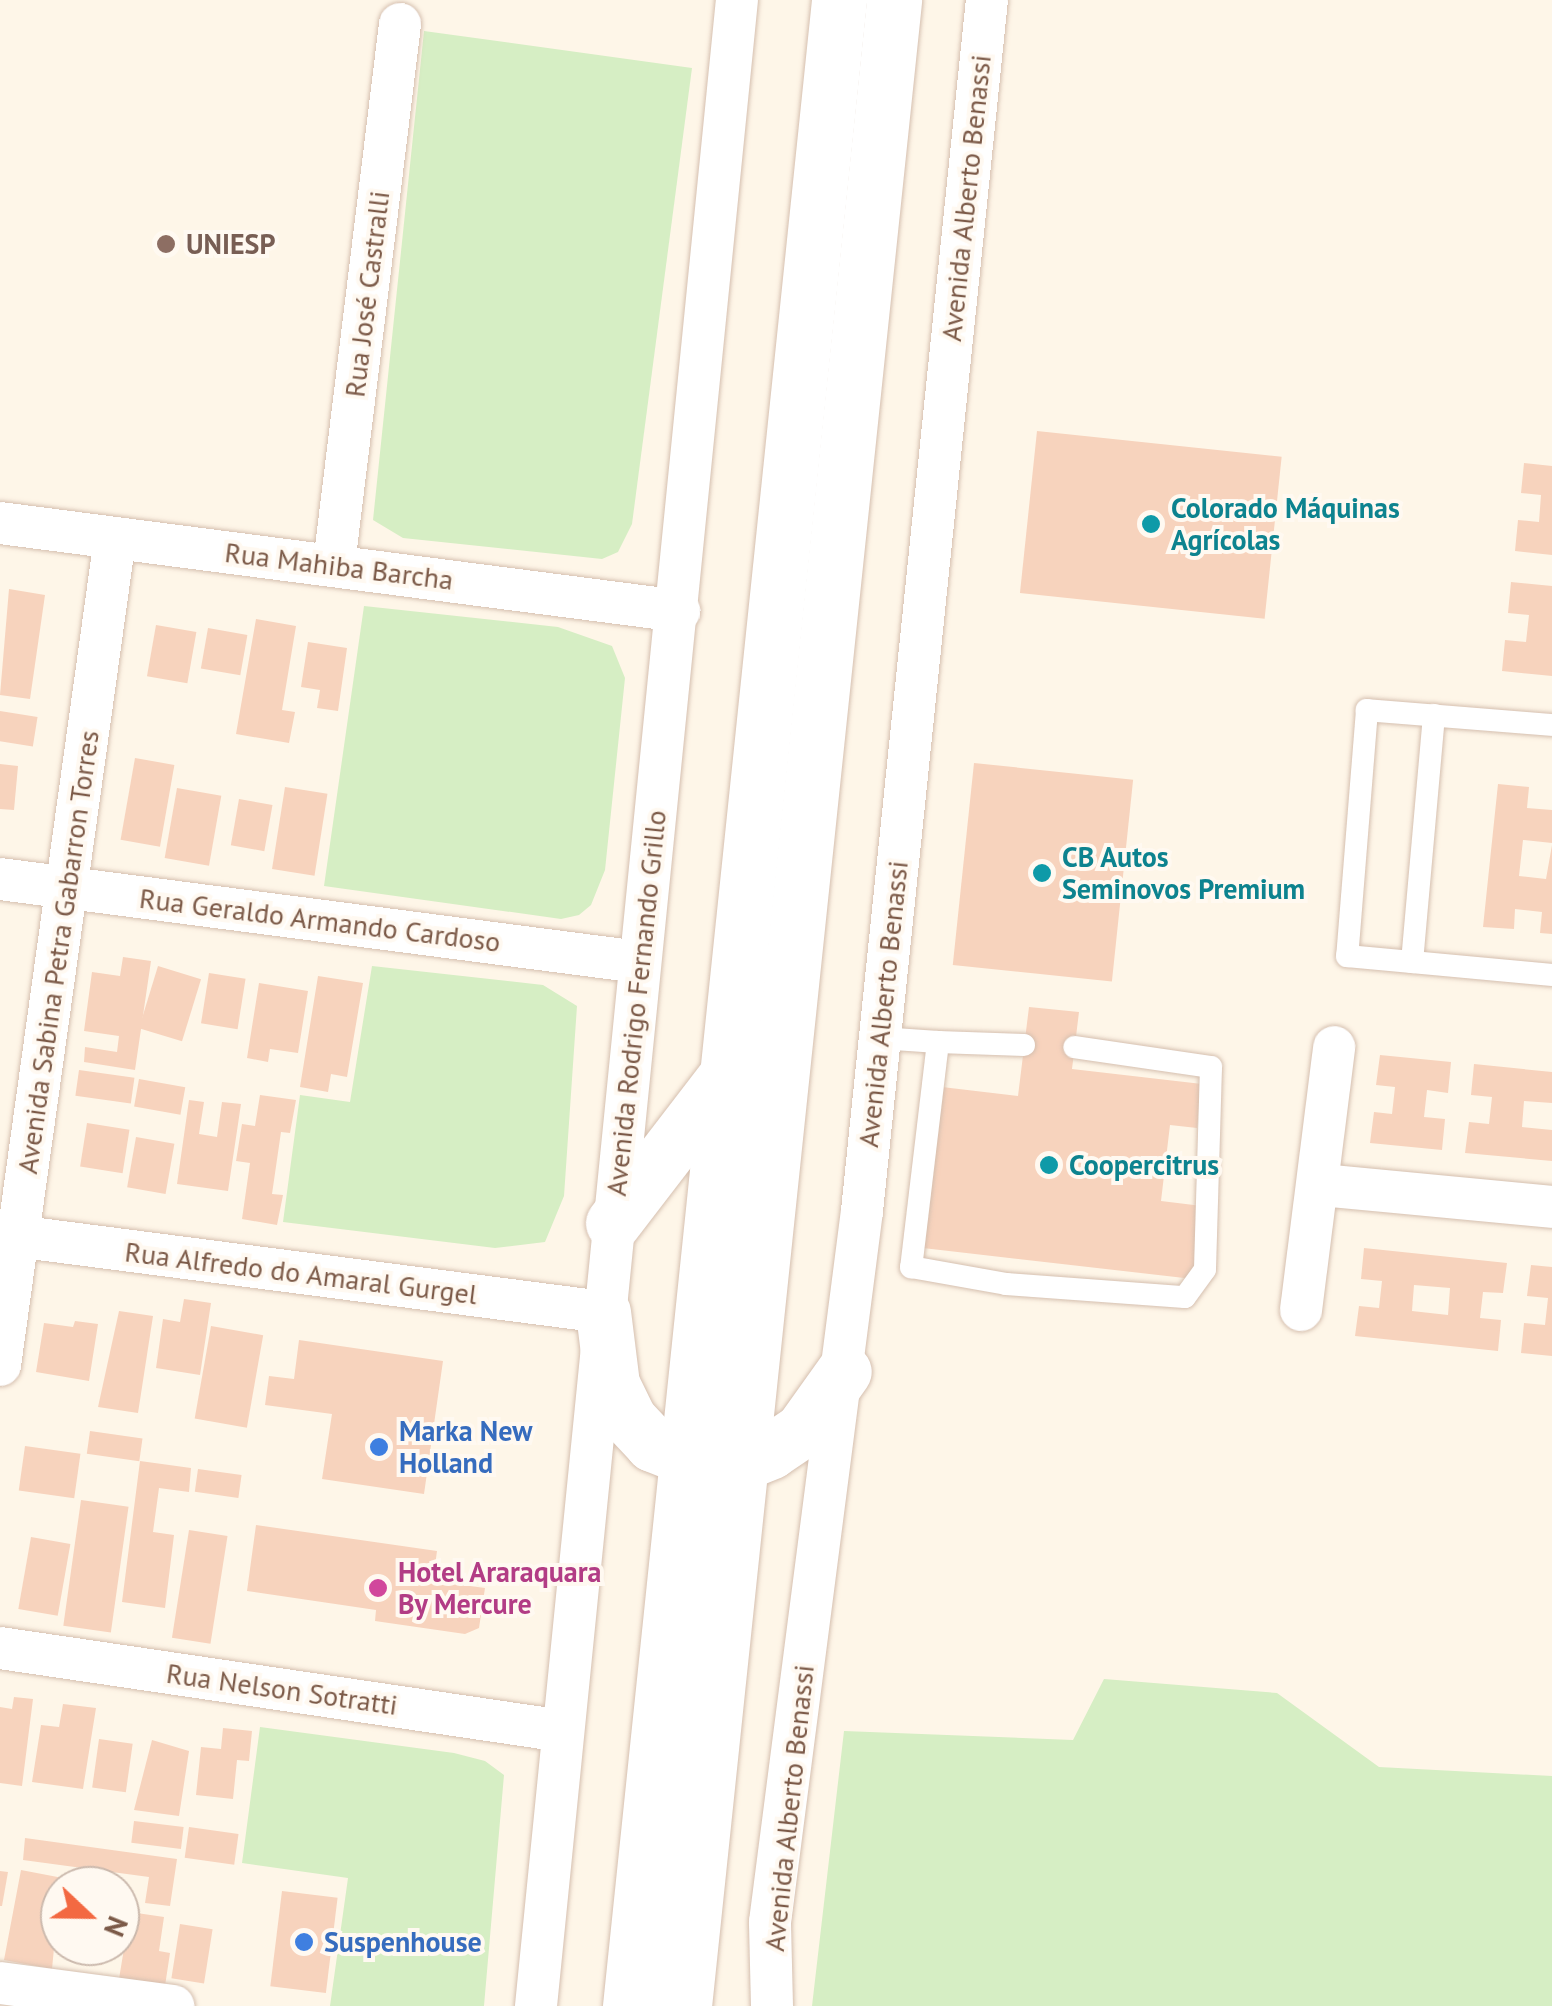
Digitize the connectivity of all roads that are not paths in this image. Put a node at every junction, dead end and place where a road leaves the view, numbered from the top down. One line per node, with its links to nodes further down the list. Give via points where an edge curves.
1 (737, 0): 9 (street, Avenida Rodrigo Fernando Grillo)
2 (839, 0): 22 (main road)
3 (894, 0): 31 (main road)
4 (987, 0): 17 (street, Avenida Alberto Benassi)
5 (400, 24): 8 (street, Rua José Castralli)
6 (0, 522): 7 (street, Rua Mahiba Barcha)
7 (115, 538): 8 (street, Rua Mahiba Barcha); 13 (street, Avenida Sabina Petra Gabarron Torres)
8 (334, 564): 9 (street, Rua Mahiba Barcha)
9 (679, 611): 14 (street, Avenida Rodrigo Fernando Grillo)
10 (1434, 715): 11 (lane); 15 (lane); 15 (lane, via 1368,710 1366,728 1348,956)
11 (1552, 725)
12 (0, 878): 13 (street, Rua Geraldo Armando Cardoso)
13 (66, 887): 14 (street, Rua Geraldo Armando Cardoso); 26 (street, Avenida Sabina Petra Gabarron Torres)
14 (639, 962): 25 (street, Avenida Rodrigo Fernando Grillo)
15 (1412, 962): 16 (lane)
16 (1552, 975)
17 (880, 1038): 18 (lane); 30 (street, Avenida Alberto Benassi)
18 (938, 1042): 19 (lane); 20 (lane, via 911,1268 1006,1284 1185,1297 1205,1269 1211,1068)
19 (1024, 1045)
20 (1074, 1047)
21 (1334, 1047): 23 (street)
22 (727, 1074): 25 (main road); 31 (main road)
23 (1320, 1184): 24 (street); 27 (street)
24 (1552, 1206)
25 (612, 1223): 28 (street, Avenida Rodrigo Fernando Grillo)
26 (10, 1235): 28 (street, Rua Alfredo do Amaral Gurgel); 29 (street, Avenida Sabina Petra Gabarron Torres)
27 (1301, 1310)
28 (603, 1312): 31 (main road, via 612,1384 629,1419 652,1444); 33 (street, Avenida Rodrigo Fernando Grillo)
29 (0, 1364)
30 (844, 1371): 31 (main road, via 802,1430); 39 (street, Avenida Alberto Benassi, via 770,1922)
31 (716, 1461): 37 (main road); 38 (main road)
32 (0, 1648): 33 (street, Rua Nelson Sotratti)
33 (564, 1730): 36 (street, Avenida Rodrigo Fernando Grillo)
34 (0, 1983): 35 (street)
35 (173, 2006)
36 (536, 2006)
37 (630, 2006)
38 (684, 2006)
39 (772, 2006)

